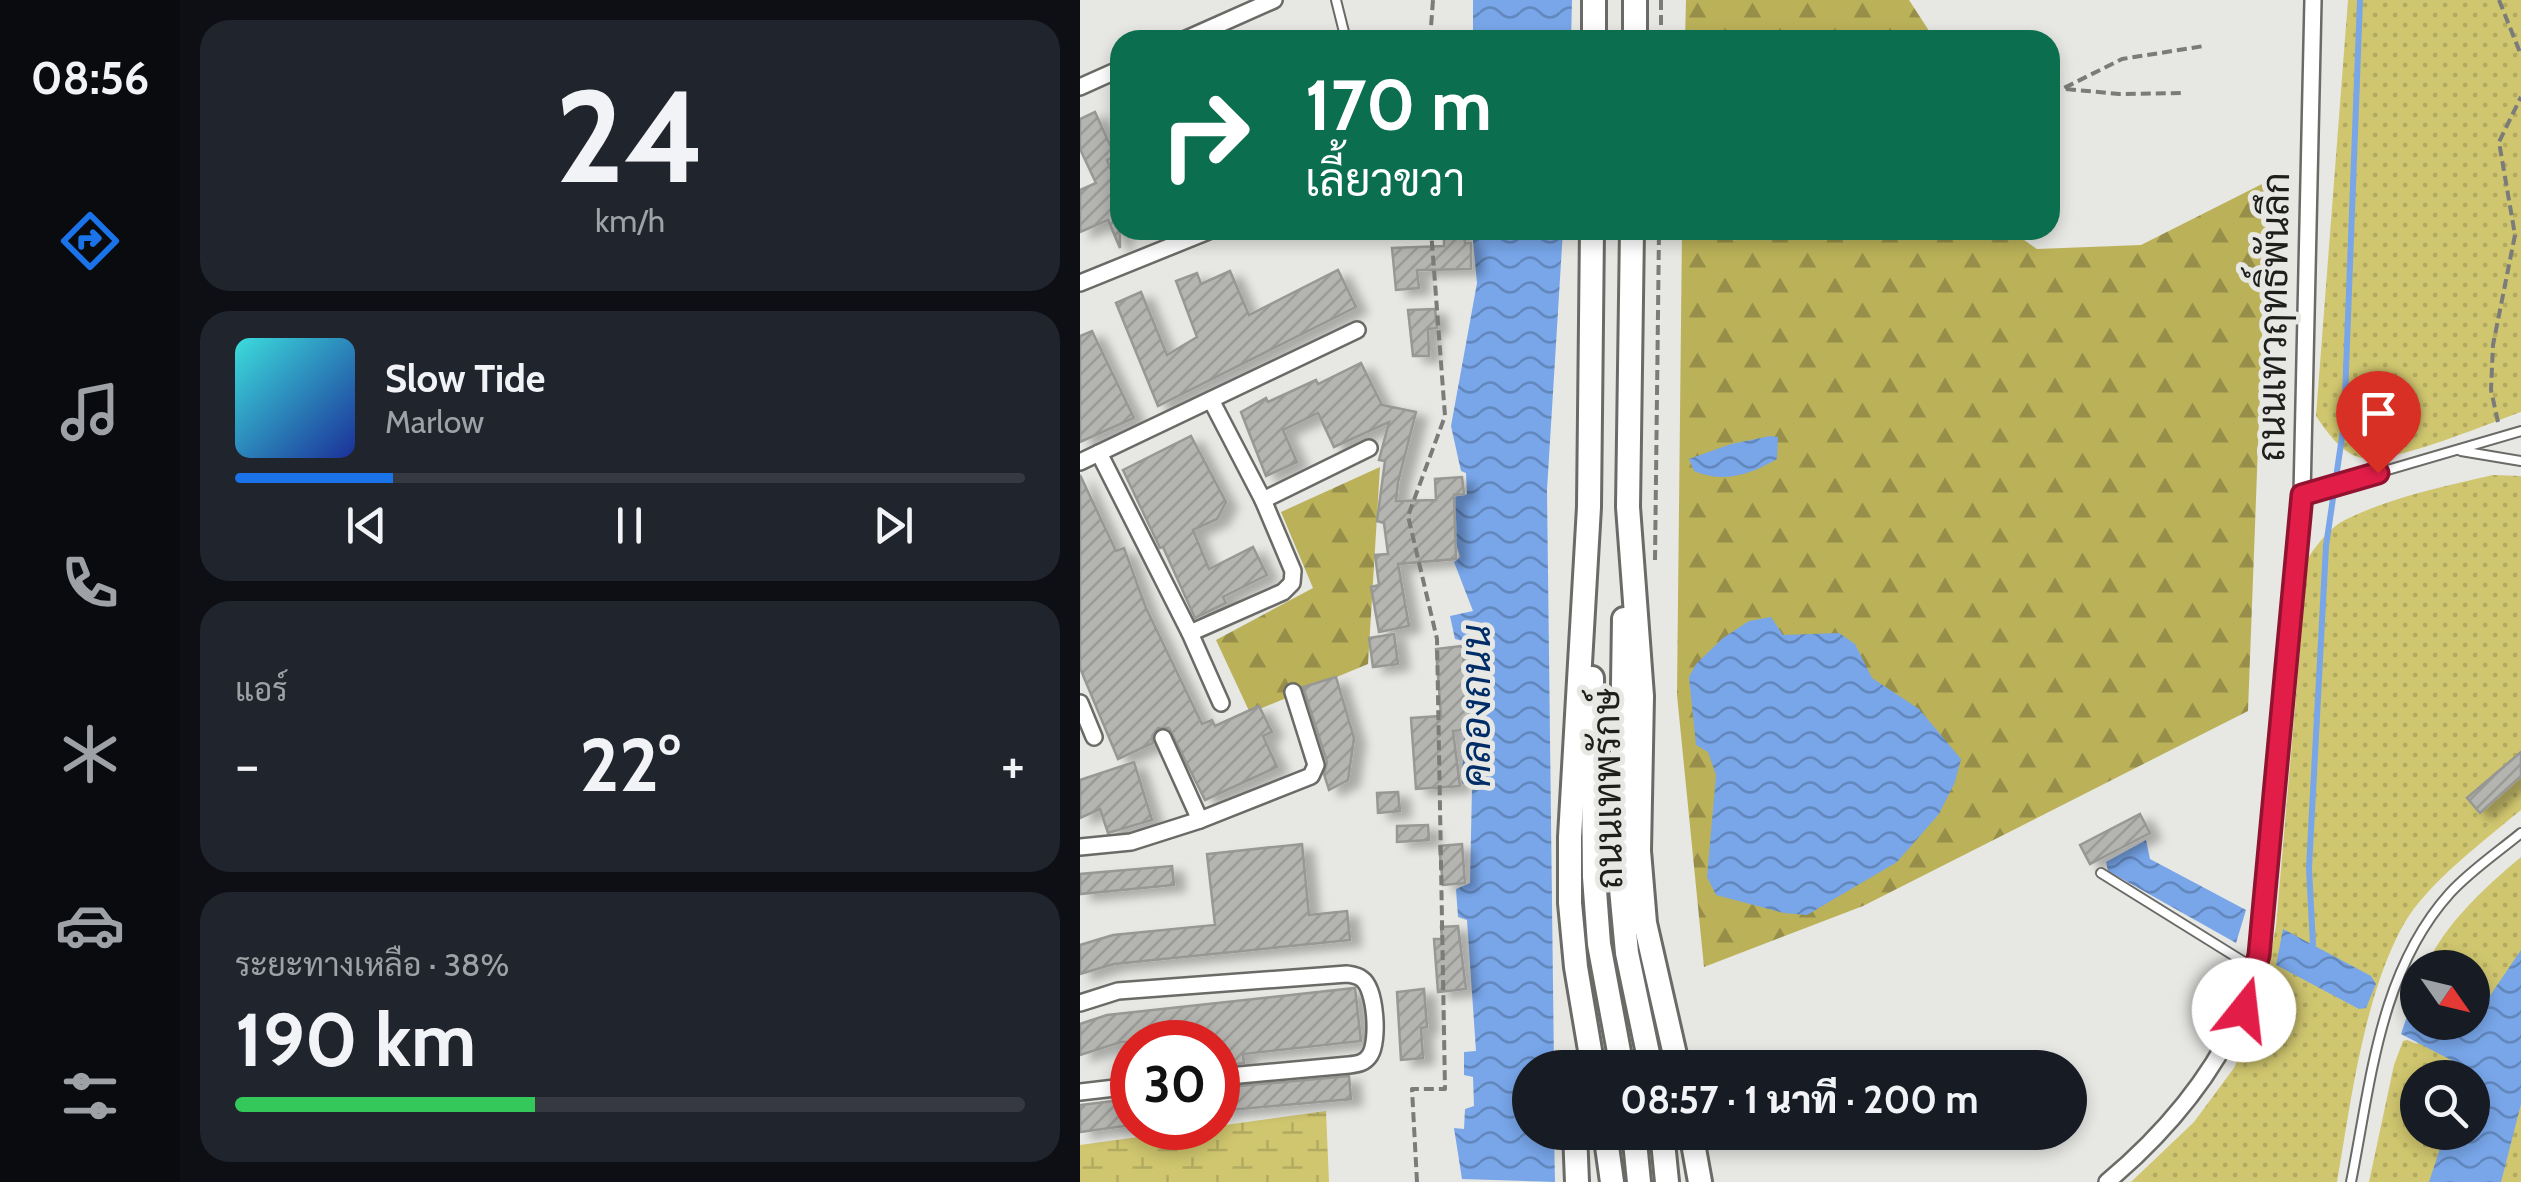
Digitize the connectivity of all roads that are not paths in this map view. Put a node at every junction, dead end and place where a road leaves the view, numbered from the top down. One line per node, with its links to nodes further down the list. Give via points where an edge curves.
1 (1274, 0): 6 (street)
2 (1336, 0): 7 (lane)
3 (1594, 0): 8 (main road)
4 (1635, 0): 9 (main road)
5 (2312, 0): 24 (street, ถนนเทวฤทธิ์พันลึก)
6 (1206, 30)
7 (1344, 30)
8 (1594, 30)
9 (1635, 30)
10 (1110, 74): 11 (street)
11 (1080, 87)
12 (1186, 240): 15 (street)
13 (1592, 240): 26 (main road, ถนนเทพรักษ์)
14 (1632, 240): 27 (main road, ถนนเทพรักษ์)
15 (1080, 282)
16 (1357, 330): 17 (street)
17 (1211, 400): 21 (street); 25 (street)
18 (2521, 431): 20 (lane)
19 (1369, 448): 25 (street)
20 (2453, 450): 22 (lane); 24 (lane)
21 (1099, 453): 23 (street); 28 (street)
22 (2521, 461)
23 (1080, 462)
24 (2302, 495): 38 (street, ถนนเทวฤทธิ์พันลึก)
25 (1263, 500): 28 (street, via 1294,571 1292,583)
26 (1589, 506): 39 (main road, ถนนเทพรักษ์, via 1570,837); 43 (main road, ถนนเทพรักษ์, via 1594,877)
27 (1628, 507): 44 (main road, ถนนเทพรักษ์, via 1620,878); 45 (main road, ถนนเทพรักษ์, via 1642,696 1639,851 1645,923)
28 (1190, 633): 31 (street)
29 (1293, 692): 34 (street, via 1316,766 1311,776)
30 (1080, 703): 32 (street)
31 (1221, 703)
32 (1094, 737)
33 (1163, 738): 34 (street)
34 (1200, 820): 36 (street, via 1131,842)
35 (2521, 833): 60 (lane, via 2451,892 2398,974)
36 (1080, 847)
37 (2102, 873): 38 (lane)
38 (2258, 962): 59 (street, ถนนเทวฤทธิ์พันลึก, via 2244,1010 2200,1087 2146,1150)
39 (1576, 967): 41 (main road); 42 (main road, ถนนเทพรักษ์)
40 (1080, 1003): 46 (street, via 1118,991 1347,974 1368,986 1374,1039 1366,1060)
41 (1576, 1050)
42 (1590, 1050)
43 (1619, 1050)
44 (1647, 1050)
45 (1674, 1050)
46 (1240, 1075)
47 (1110, 1089): 48 (street)
48 (1080, 1092)
49 (1576, 1150): 54 (main road)
50 (1607, 1150): 55 (main road)
51 (1636, 1150): 56 (main road)
52 (1663, 1150): 57 (main road)
53 (1694, 1150): 58 (main road)
54 (1576, 1182)
55 (1612, 1182)
56 (1639, 1182)
57 (1666, 1182)
58 (1700, 1182)
59 (2107, 1182)
60 (2352, 1182)

